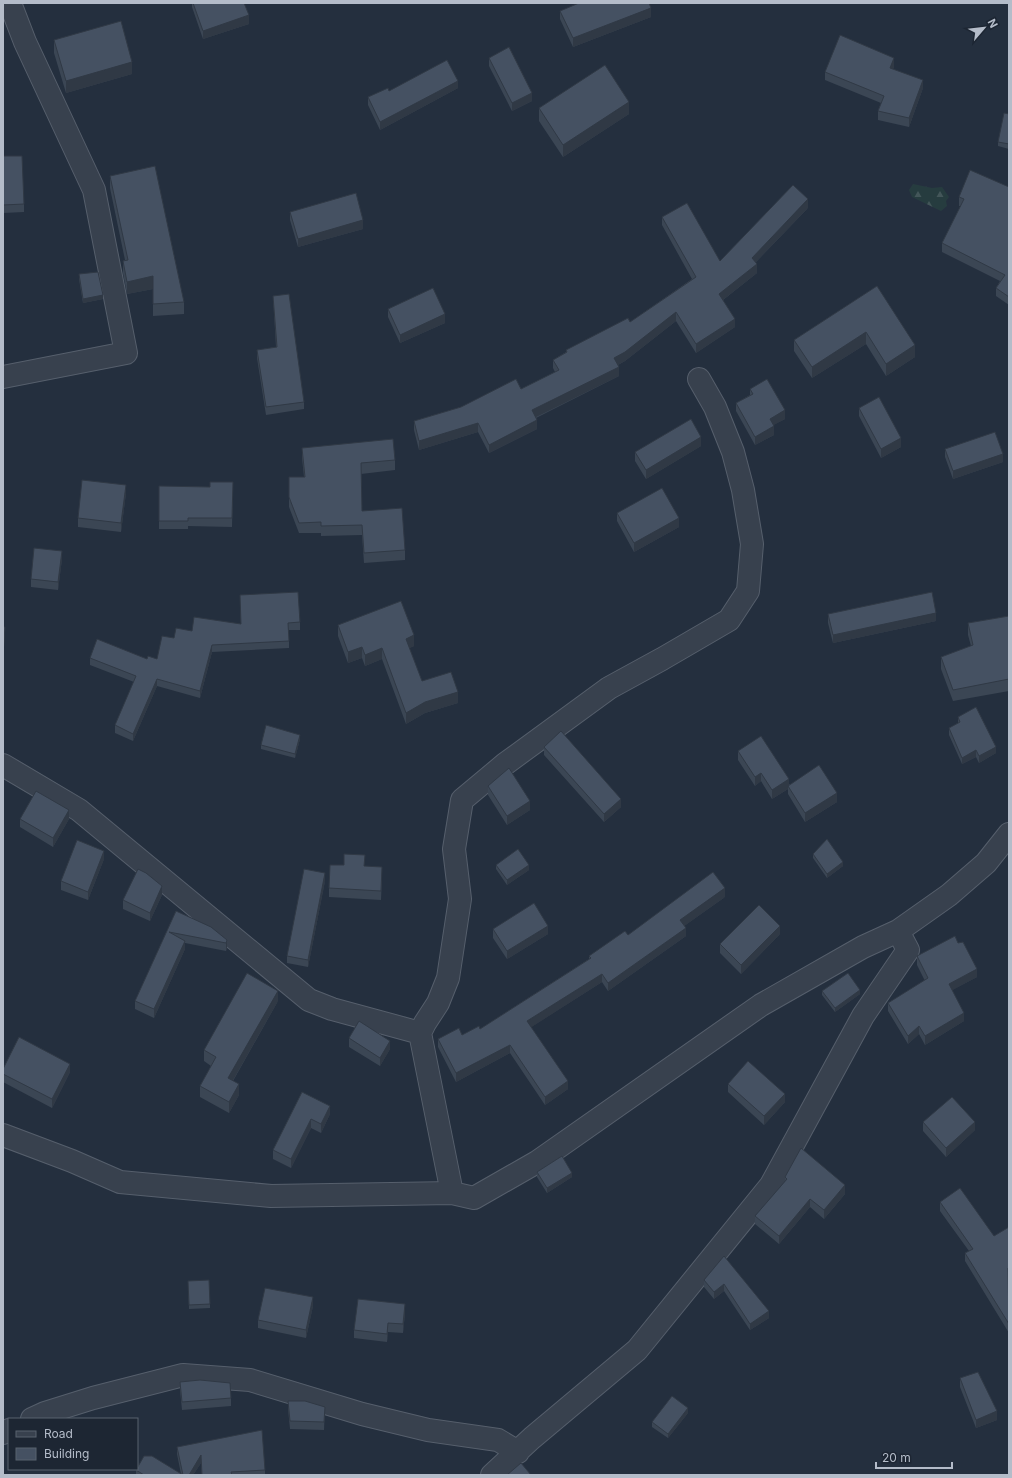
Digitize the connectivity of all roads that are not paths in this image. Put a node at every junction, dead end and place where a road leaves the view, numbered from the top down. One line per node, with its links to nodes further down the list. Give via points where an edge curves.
1 (10, 3): 2 (street, via 25,42 94,190 126,353)
2 (3, 377)
3 (699, 379): 7 (street, via 715,407 733,452 743,490 752,544 748,591 729,620 609,688 505,764 462,800 454,849 460,899 448,978 438,1003)
4 (3, 765): 7 (street, via 79,810 309,1000 332,1009)
5 (1009, 834): 6 (street, via 986,863 950,895)
6 (898, 931): 9 (street, via 863,947 761,1005 537,1162 474,1198); 11 (street, via 908,950 863,1016 771,1185 637,1350)
7 (420, 1033): 9 (street)
8 (3, 1135): 9 (street, via 120,1182 271,1196)
9 (452, 1193)
10 (34, 1418): 11 (street, via 94,1398 183,1375 250,1380 362,1414 428,1430 498,1440)
11 (518, 1452): 12 (street)
12 (492, 1475)

